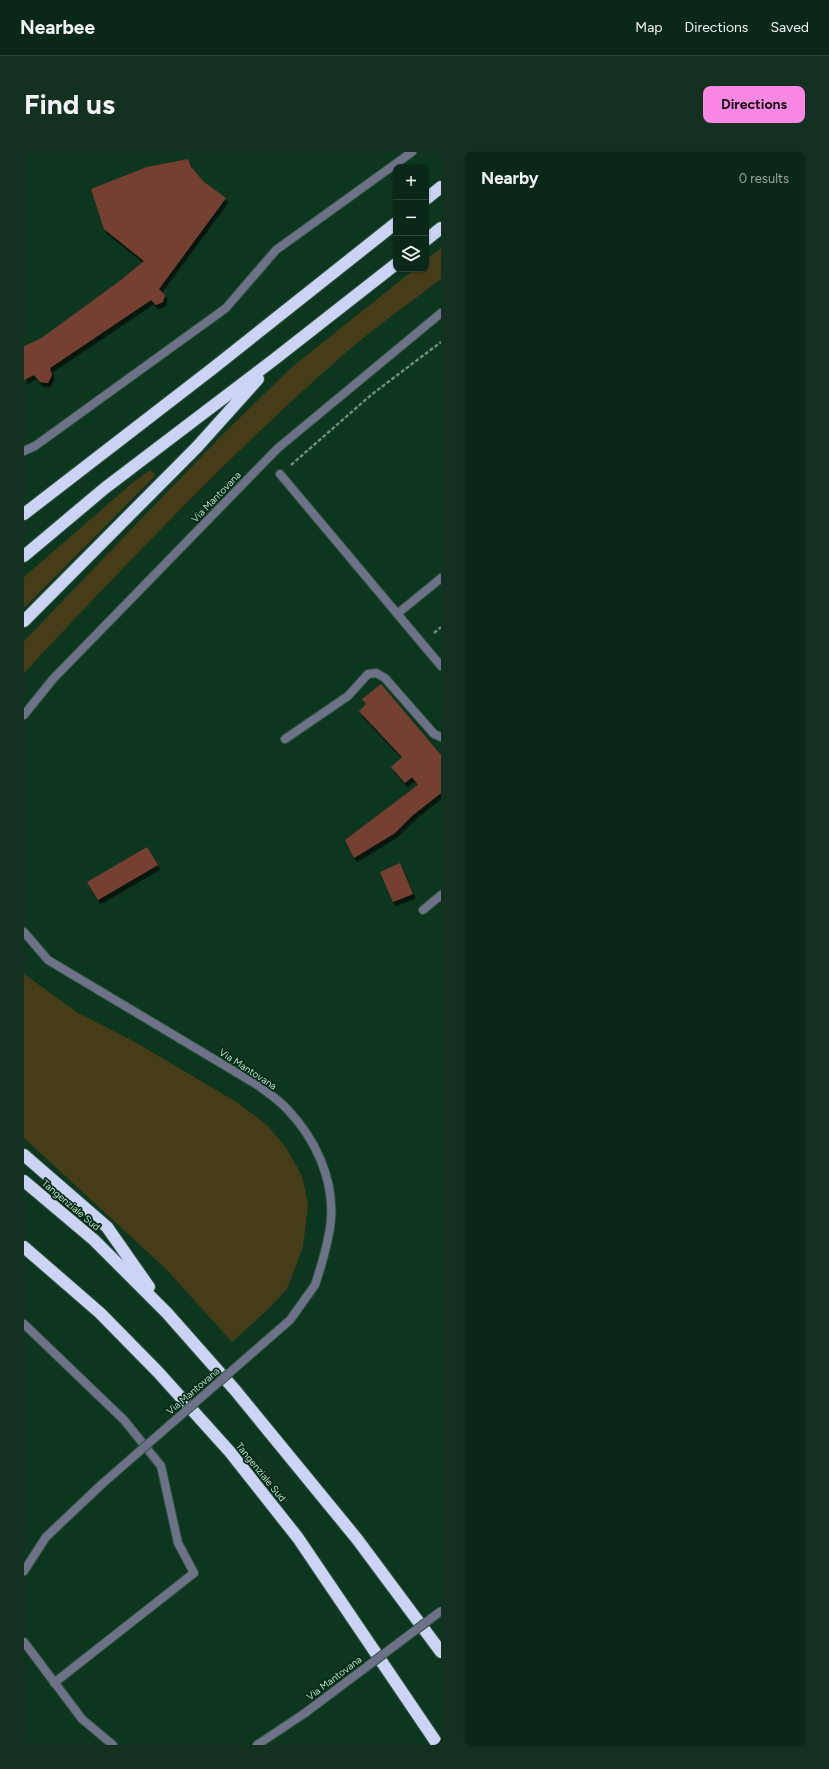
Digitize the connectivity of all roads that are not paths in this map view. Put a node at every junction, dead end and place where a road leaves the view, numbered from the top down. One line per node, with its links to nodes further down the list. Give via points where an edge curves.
1 (412, 152): 10 (street, via 276,250 226,308 35,446)
2 (441, 187): 3 (highway)
3 (429, 197)
4 (393, 225): 12 (highway)
5 (441, 228): 6 (highway)
6 (429, 238)
7 (393, 266): 9 (highway)
8 (441, 312): 18 (street, Via Mantovana, via 278,448 53,679)
9 (276, 358): 13 (highway, via 105,488); 16 (highway, via 197,447)
10 (24, 451)
11 (280, 474): 15 (street)
12 (24, 514)
13 (24, 556)
14 (441, 578): 15 (street)
15 (397, 614): 17 (street)
16 (24, 622)
17 (441, 666)
18 (24, 715)
19 (441, 737): 20 (street, via 434,734 385,678 376,673 368,674 348,696)
20 (285, 739)
21 (441, 895): 22 (street)
22 (423, 910)
23 (24, 932): 29 (street, Via Mantovana, bridge, via 48,960 259,1086 287,1108 306,1131 320,1158 330,1187 331,1219 315,1285 290,1320 102,1484 46,1537)
24 (24, 1155): 27 (highway, via 107,1227)
25 (24, 1182): 27 (highway, Tangenziale Sud, via 94,1240)
26 (24, 1247): 36 (highway, Tangenziale Sud, via 100,1313 158,1372 230,1452 298,1538)
27 (167, 1313): 32 (highway, Tangenziale Sud, via 235,1390 352,1533)
28 (24, 1324): 33 (street, via 124,1420 161,1466 178,1543 194,1572)
29 (24, 1571)
30 (441, 1611): 35 (street, Via Mantovana, bridge, via 305,1713)
31 (24, 1642): 33 (street)
32 (441, 1652)
33 (54, 1683): 34 (street, via 82,1719)
34 (113, 1745)
35 (256, 1745)
36 (438, 1745)

